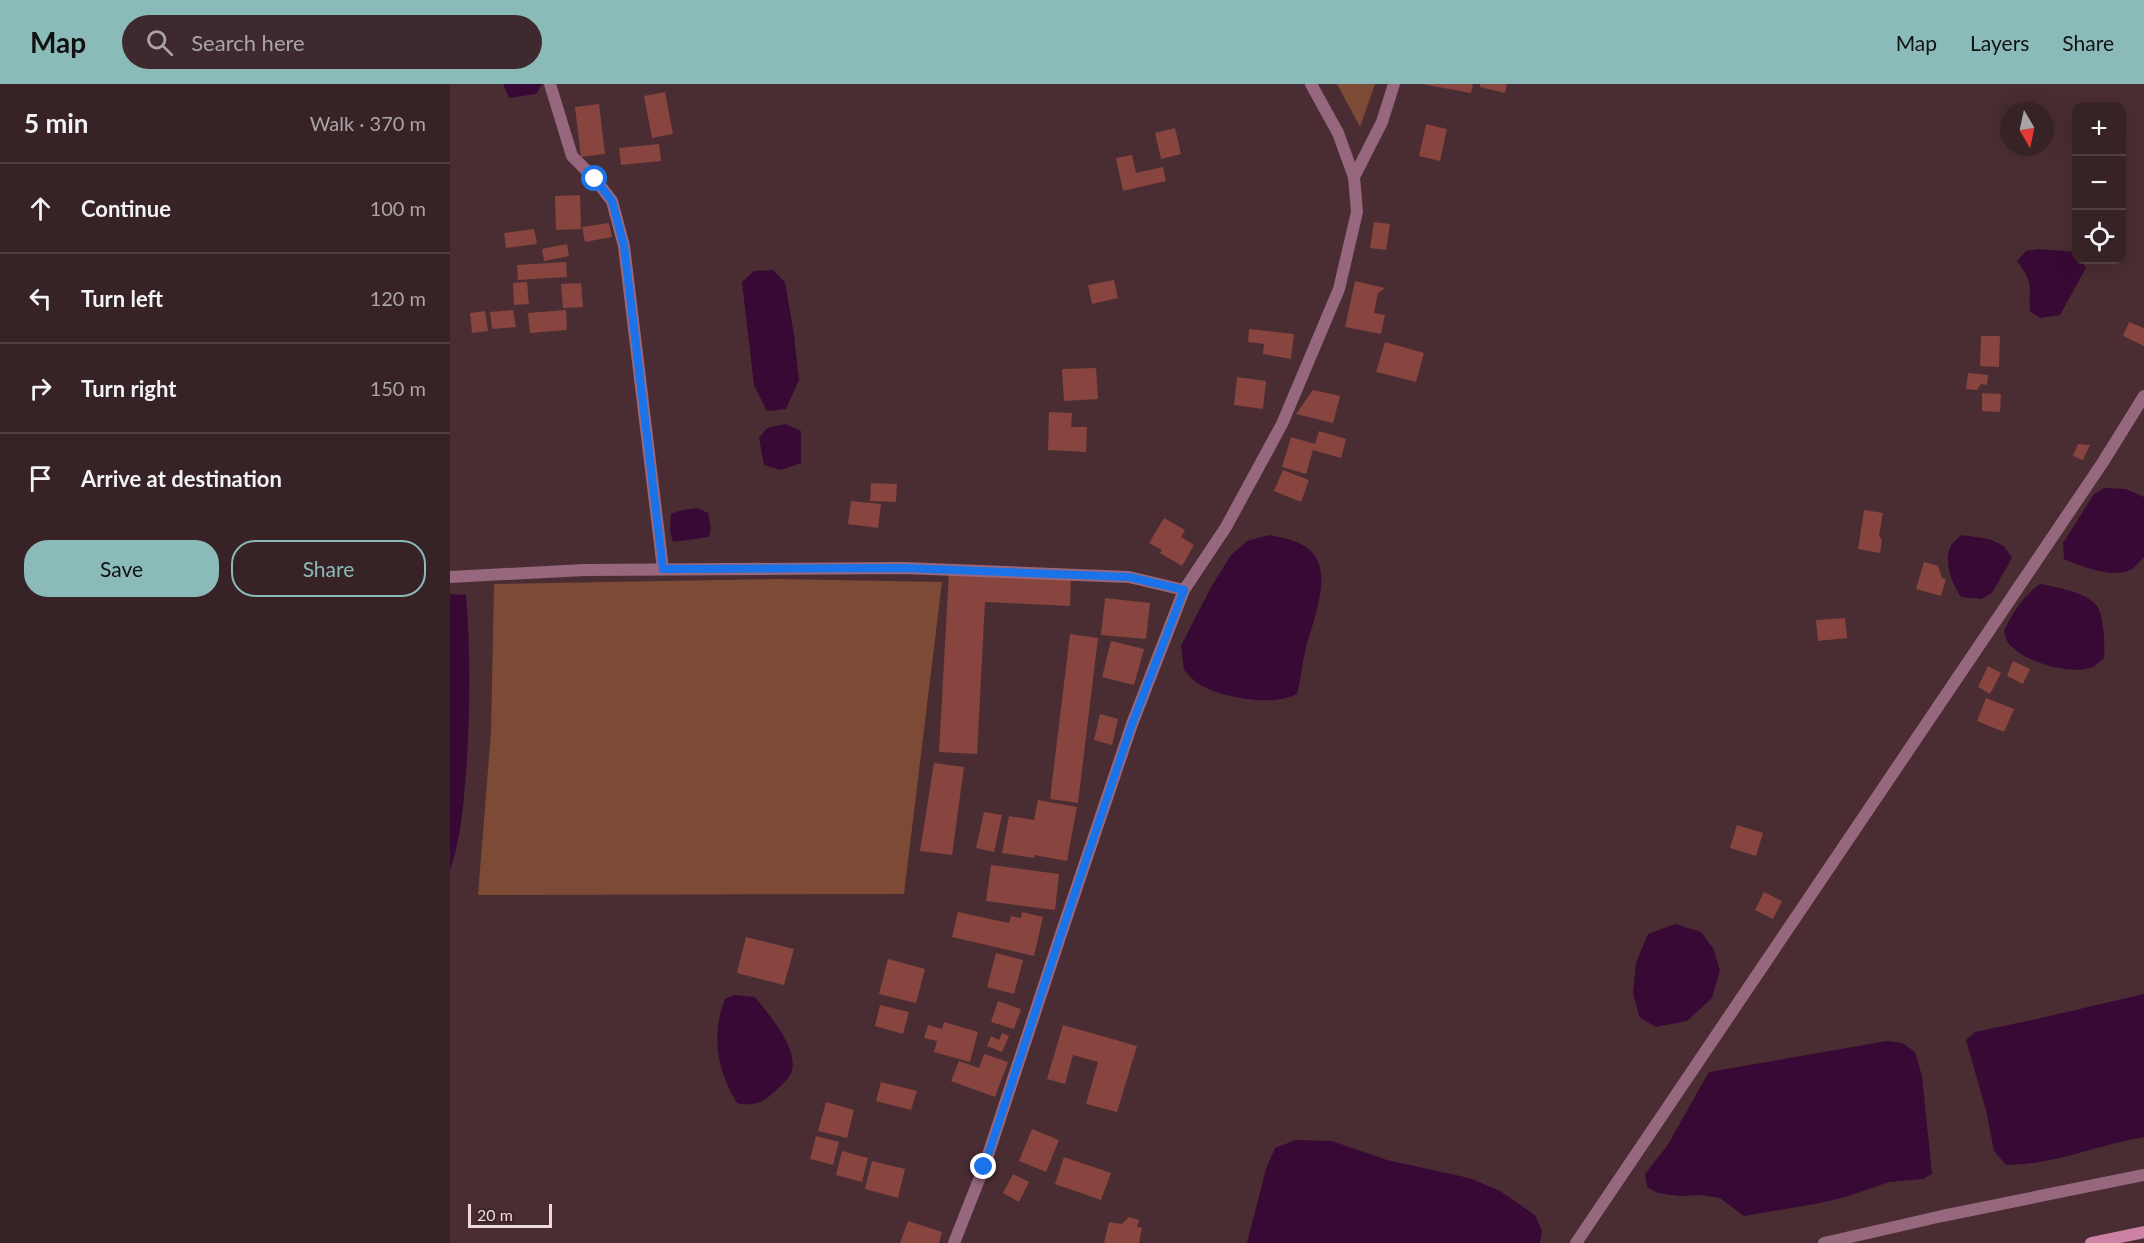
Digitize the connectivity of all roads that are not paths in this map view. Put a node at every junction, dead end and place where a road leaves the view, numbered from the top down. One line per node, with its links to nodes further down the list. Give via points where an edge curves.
1 (550, 84): 6 (street, via 572,156 612,201 624,246)
2 (1311, 84): 4 (street, via 1338,133)
3 (1394, 84): 4 (street, via 1382,122)
4 (1354, 177): 8 (street, via 1356,212 1339,289 1282,424 1226,527)
5 (2144, 396): 12 (street)
6 (663, 569): 7 (street); 8 (street, via 904,568 1129,577)
7 (450, 577)
8 (1184, 590): 11 (street, via 1132,724 984,1167)
9 (2144, 1175): 13 (street)
10 (2144, 1232): 14 (main road)
11 (954, 1243)
12 (1576, 1243)
13 (1824, 1243)
14 (2091, 1243)

